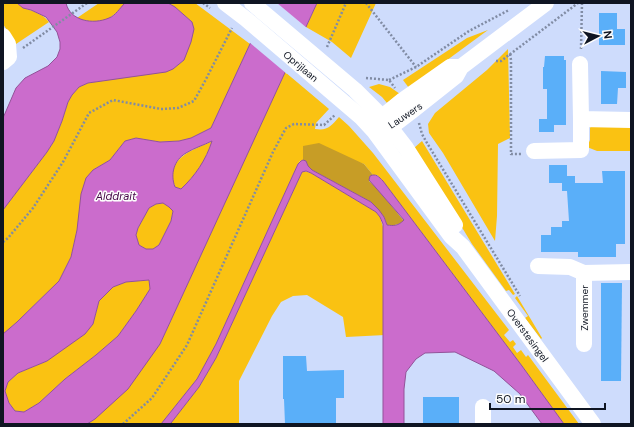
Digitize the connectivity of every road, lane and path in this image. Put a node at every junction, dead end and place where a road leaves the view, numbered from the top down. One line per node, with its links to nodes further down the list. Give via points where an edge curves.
1 (87, 3): 14 (path)
2 (225, 3): 10 (street, Oprijlaan)
3 (346, 3): 12 (path)
4 (366, 3): 17 (path)
5 (546, 3): 20 (street, Lauwers, via 461,66 456,76)
6 (578, 3): 13 (path)
7 (582, 3): 16 (path)
8 (253, 4): 12 (street, Oprijlaan)
9 (511, 9): 17 (path, via 470,31)
10 (240, 22): 25 (street, Oprijlaan, via 303,67); 27 (path, via 194,101 178,108 161,109 113,100 89,113 63,162 33,208)
11 (3, 36): 14 (street, via 8,44)
12 (317, 53): 24 (street, Oprijlaan)
13 (510, 54): 15 (path); 26 (path, via 511,154 531,154)
14 (6, 60)
15 (493, 62)
16 (580, 64): 22 (street)
17 (416, 67): 19 (path)
18 (367, 79): 19 (path)
19 (389, 80): 20 (path)
20 (408, 105): 24 (street, Lauwers); 32 (path, via 427,143)
21 (337, 113): 35 (path, via 324,125 294,124 286,128 187,345 152,398)
22 (580, 119): 23 (street); 26 (street, via 581,150)
23 (631, 120)
24 (386, 122): 25 (street, Lauwers); 28 (street, Overstesingel, via 406,148 459,233)
25 (374, 131): 28 (street, Overstesingel, via 451,236)
26 (534, 151)
27 (3, 242)
28 (463, 247): 37 (street, Overstesingel)
29 (538, 266): 31 (street, Zwemmer, via 570,267)
30 (631, 272): 31 (street, Zwemmer)
31 (584, 273): 33 (street, Zwemmer)
32 (522, 299)
33 (584, 344)
34 (483, 408): 36 (street)
35 (123, 424)
36 (483, 424)
37 (594, 424)

